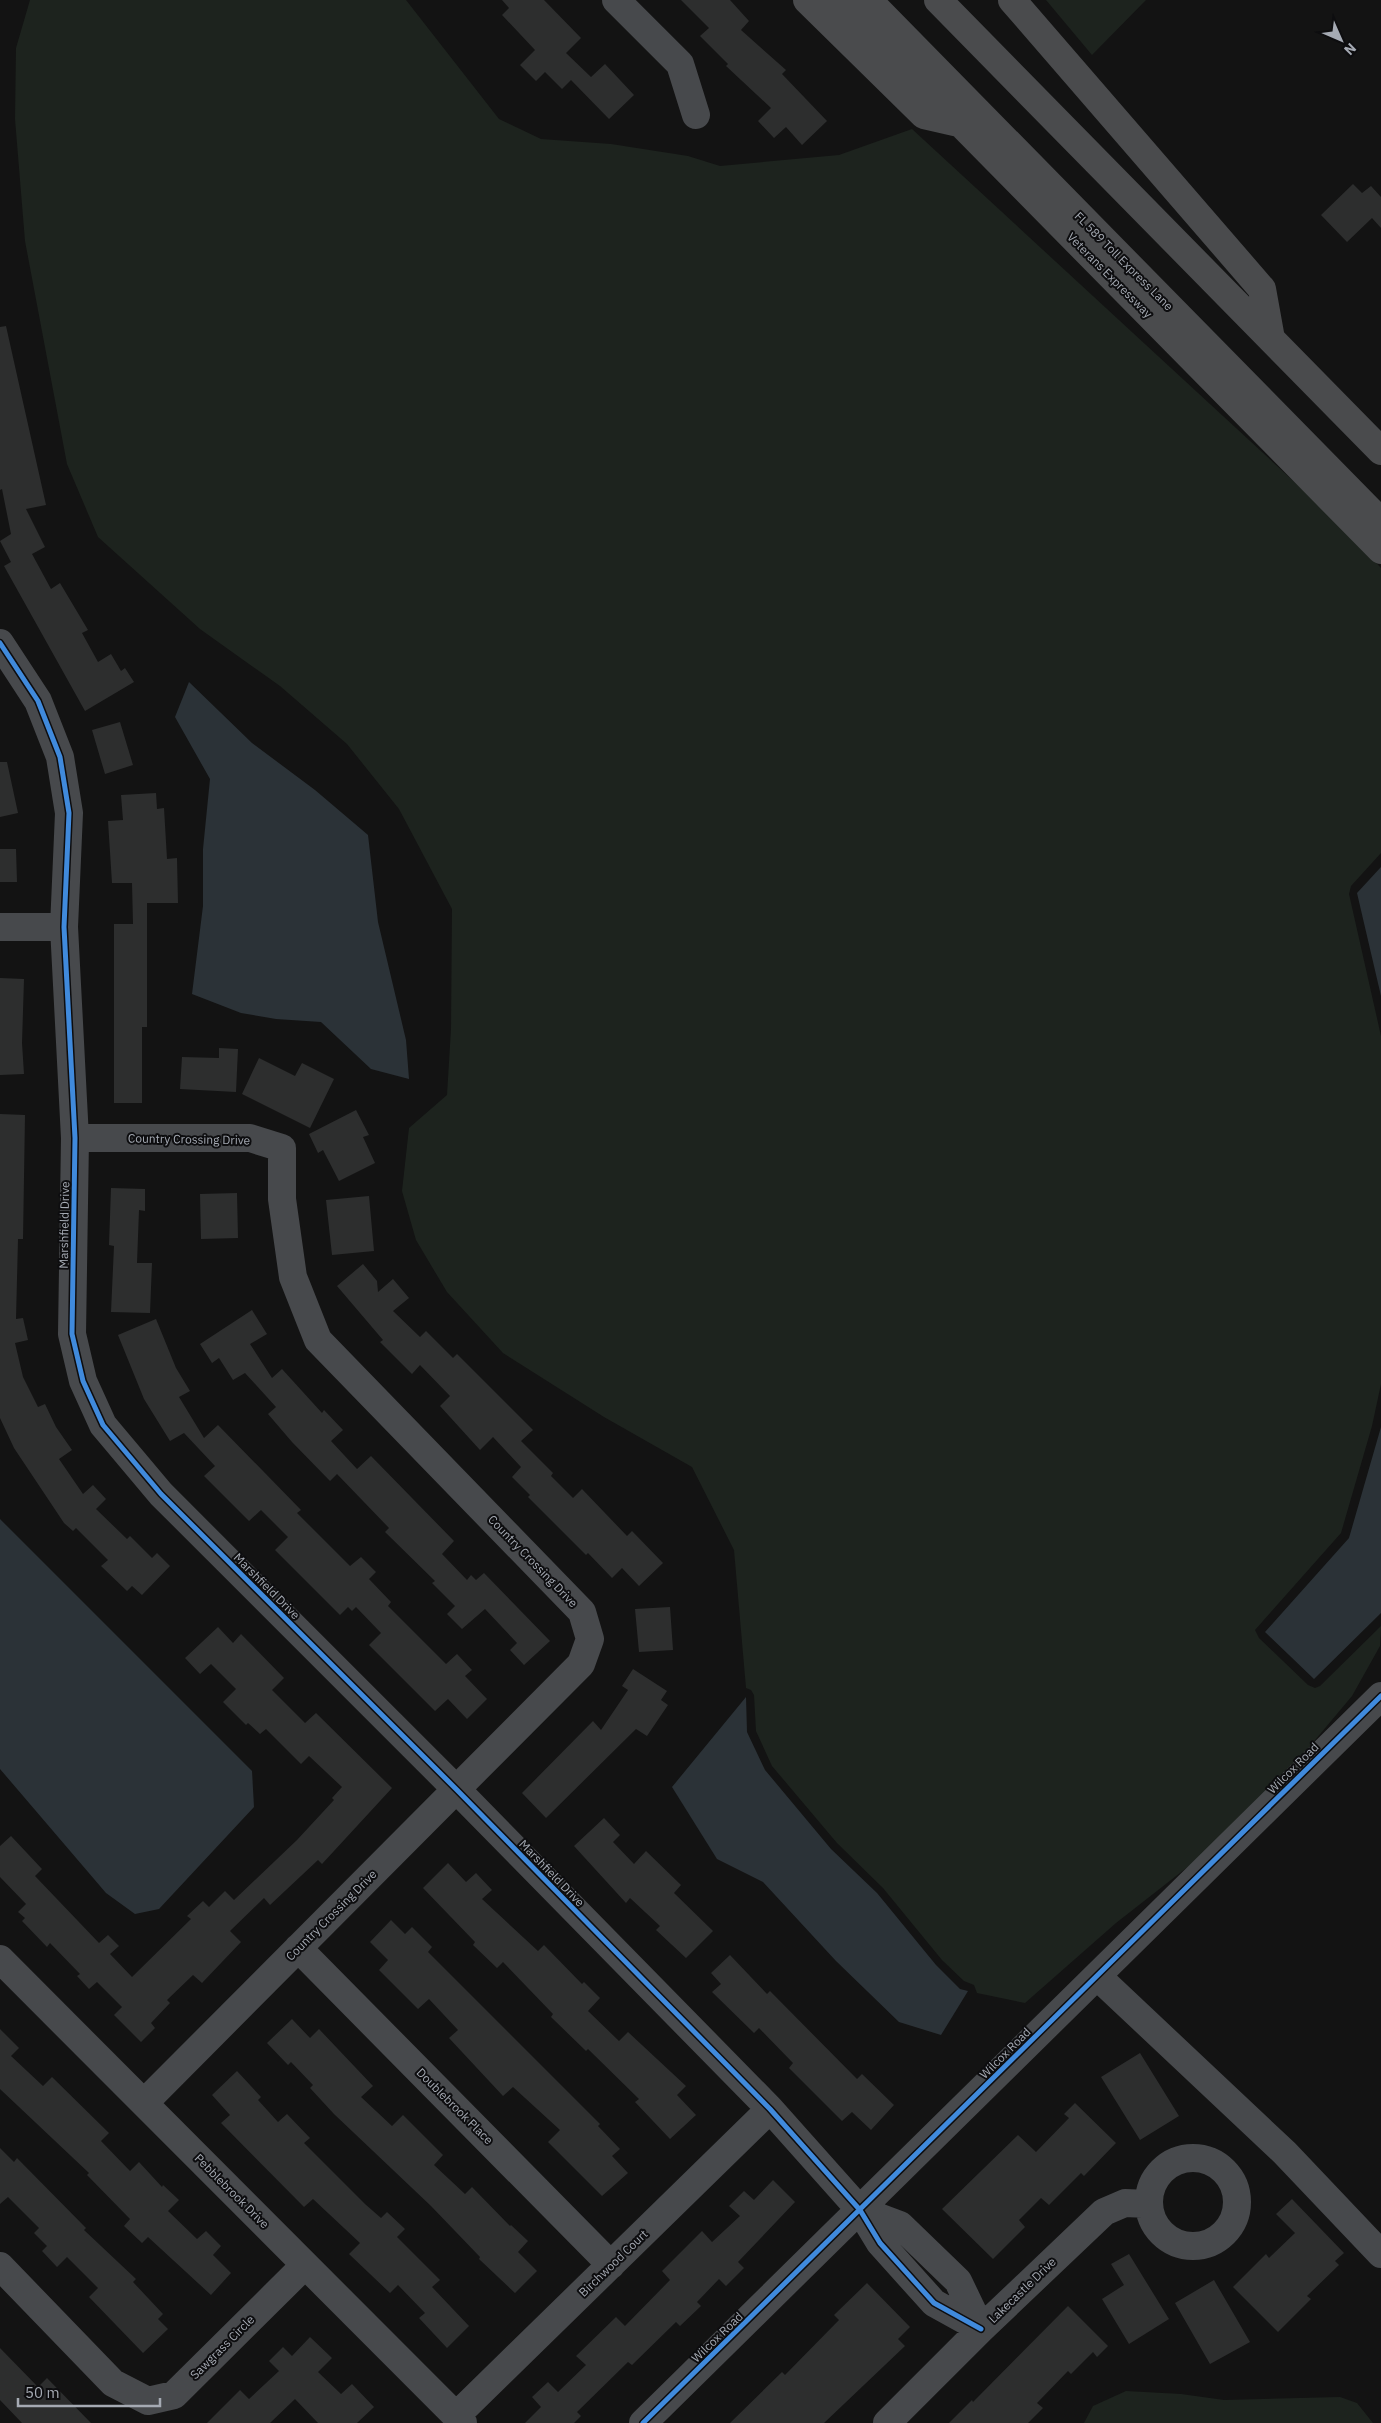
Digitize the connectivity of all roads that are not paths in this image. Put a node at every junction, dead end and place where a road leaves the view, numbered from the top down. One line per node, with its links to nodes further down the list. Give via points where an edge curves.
1 (616, 0): 7 (street, via 680,64)
2 (807, 0): 8 (highway, via 924,115)
3 (839, 0): 8 (highway, Veterans Expressway)
4 (868, 0): 11 (highway, FL 589 Toll Express Lane)
5 (938, 0): 9 (highway)
6 (1012, 0): 9 (highway, via 1262,289)
7 (696, 115)
8 (959, 123): 12 (highway, Veterans Expressway)
9 (1271, 340): 10 (highway)
10 (1381, 451)
11 (1381, 522)
12 (1381, 550)
13 (0, 643): 15 (street, Marshfield Drive, via 38,701 60,757 69,813)
14 (0, 927): 15 (street)
15 (64, 927): 16 (street, Marshfield Drive)
16 (75, 1138): 18 (street, Marshfield Drive, via 72,1334 83,1381 103,1425 161,1494); 18 (street, Country Crossing Drive, via 250,1138 282,1148 282,1199 293,1278 318,1340 582,1612 590,1639 581,1664)
17 (1381, 1696): 21 (street, Wilcox Road)
18 (457, 1790): 19 (street, Country Crossing Drive); 23 (street, Marshfield Drive)
19 (298, 1948): 22 (street, Country Crossing Drive); 28 (street, Doublebrook Place)
20 (0, 1959): 22 (street, Pebblebrook Drive)
21 (1097, 1976): 25 (street, Wilcox Road); 26 (street, via 1285,2153)
22 (144, 2103): 27 (street, Pebblebrook Drive)
23 (770, 2109): 25 (street, Marshfield Drive); 28 (street, Birchwood Court)
24 (1148, 2204): 30 (street, Lakecastle Drive, via 1125,2204 1104,2212)
25 (860, 2210): 30 (street, Marshfield Drive, via 900,2225 958,2281); 32 (street, Wilcox Road)
26 (1381, 2254)
27 (305, 2265): 29 (street, Sawgrass Circle, via 174,2395 148,2401 113,2383); 31 (street, Pebblebrook Drive)
28 (611, 2265): 31 (street, Birchwood Court)
29 (0, 2266)
30 (981, 2328): 33 (street, Lakecastle Drive)
31 (459, 2419)
32 (643, 2423)
33 (887, 2423)

